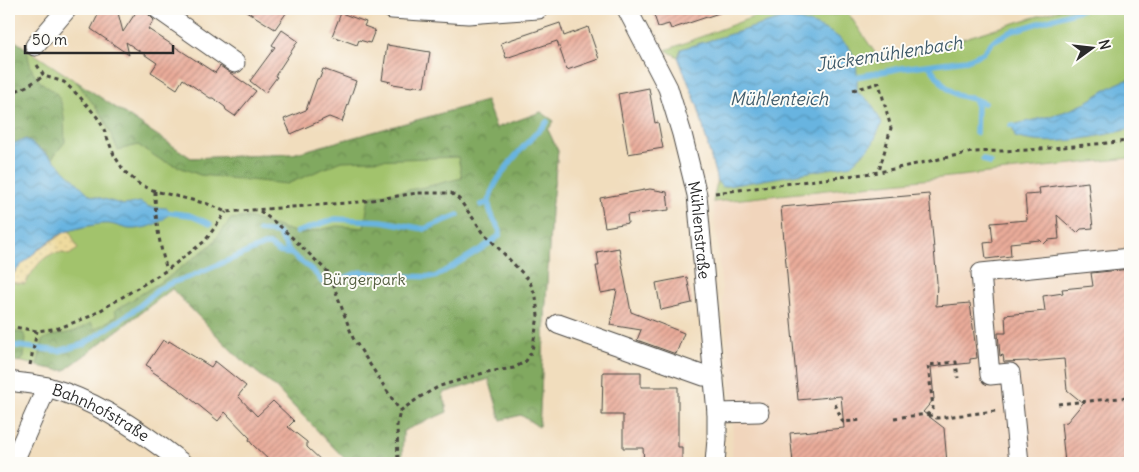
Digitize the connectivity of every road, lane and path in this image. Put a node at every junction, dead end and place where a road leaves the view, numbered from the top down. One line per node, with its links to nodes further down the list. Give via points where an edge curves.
1 (67, 9): 6 (street)
2 (158, 9): 7 (street)
3 (392, 9): 4 (street, via 468,14)
4 (538, 9)
5 (628, 9): 13 (street, Mühlenstraße, via 668,88)
6 (36, 46)
7 (235, 63)
8 (853, 90): 11 (path, via 880,83 891,128)
9 (9, 94): 12 (path, via 44,76 64,82 97,117 124,170 139,184)
10 (1130, 141): 11 (path, via 972,152)
11 (879, 172): 13 (path)
12 (155, 190): 15 (path); 17 (path, via 155,212)
13 (697, 195): 22 (street, Mühlenstraße)
14 (260, 210): 15 (path); 30 (path, via 328,274 353,338); 30 (path, via 359,202 418,193 451,193 529,280 538,316 532,351 526,361 514,368 440,386)
15 (226, 212): 17 (path, via 205,241)
16 (1130, 258): 29 (street, via 981,273 990,375 1010,373)
17 (167, 270): 20 (path, via 92,316 59,328)
18 (558, 324): 22 (street, via 704,376)
19 (9, 326): 20 (path)
20 (37, 331): 21 (path)
21 (31, 358)
22 (714, 376): 32 (street, Mühlenstraße)
23 (958, 378): 33 (path, via 956,362 928,365 933,408)
24 (9, 381): 25 (street, Bahnhofstraße)
25 (47, 387): 36 (street); 37 (street, Bahnhofstraße, via 134,428)
26 (1130, 397): 28 (path)
27 (835, 404): 35 (path, via 843,422)
28 (1058, 404)
29 (1014, 409): 33 (path, via 937,418); 40 (street)
30 (400, 411): 38 (path)
31 (759, 412): 32 (street)
32 (717, 413): 39 (street, Mühlenstraße)
33 (928, 414): 34 (path)
34 (894, 418)
35 (863, 420)
36 (12, 463)
37 (182, 463)
38 (398, 463)
39 (715, 463)
40 (1019, 463)

